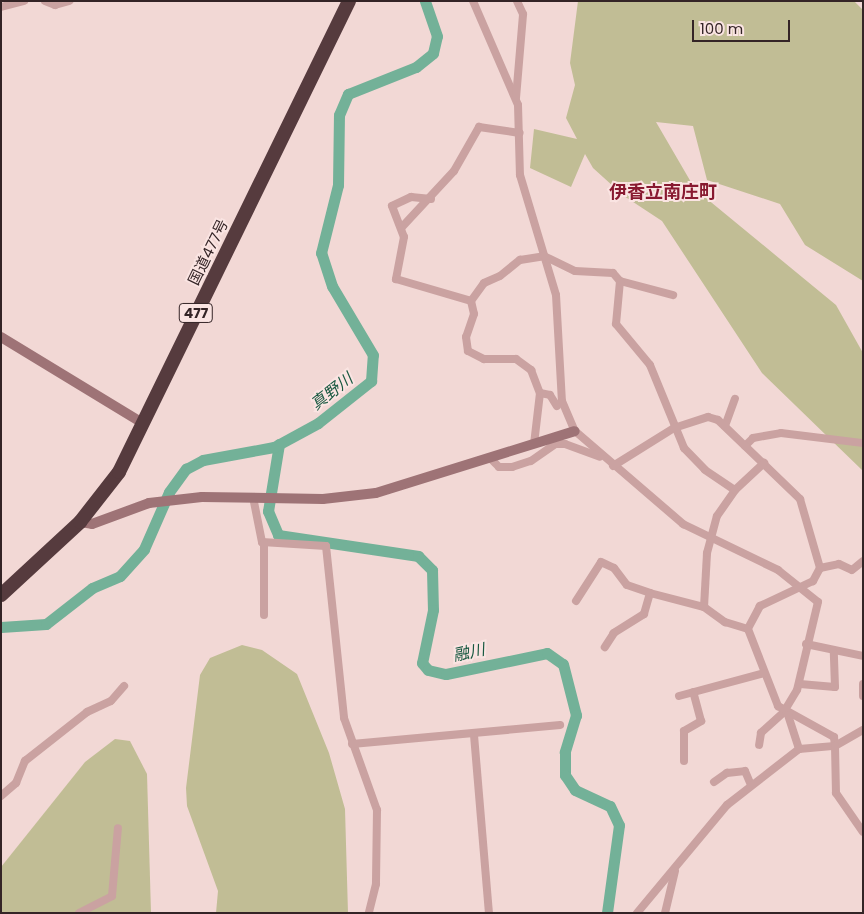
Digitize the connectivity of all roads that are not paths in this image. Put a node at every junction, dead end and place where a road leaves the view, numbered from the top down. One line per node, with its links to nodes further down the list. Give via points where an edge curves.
1 (24, 1): 7 (street)
2 (45, 1): 3 (street, via 55,5)
3 (69, 1)
4 (349, 1): 20 (highway, 国道477号 / 477)
5 (473, 1): 8 (street)
6 (517, 1): 8 (street, via 523,14)
7 (1, 7)
8 (516, 100): 9 (street)
9 (520, 133): 10 (street, via 479,127 454,170); 12 (street, via 520,175)
10 (431, 199): 11 (street); 11 (street, via 411,197 392,206)
11 (402, 227): 15 (street, via 404,237 396,279)
12 (544, 256): 13 (street, via 575,271 613,273); 15 (street, via 520,260 500,276 484,283); 23 (street, via 556,296 562,401)
13 (620, 281): 14 (street); 22 (street, via 616,324 650,365)
14 (673, 295)
15 (471, 301): 17 (street, via 474,314 466,337 468,351 484,359 492,356 524,363)
16 (1, 337): 20 (street)
17 (540, 393): 19 (street, via 550,396); 25 (street)
18 (735, 398): 21 (street)
19 (557, 406)
20 (144, 424): 33 (highway, 国道477号 / 477, via 119,472)
21 (725, 426): 22 (street, via 708,416); 26 (street)
22 (674, 428): 30 (street); 31 (street, via 693,460)
23 (575, 430): 25 (street); 27 (street)
24 (863, 443): 26 (street, via 781,433 754,438)
25 (534, 444): 28 (street)
26 (745, 446): 29 (street)
27 (600, 457): 28 (street, via 555,444 532,461 512,467 499,467); 30 (street)
28 (490, 459): 32 (street, via 351,497)
29 (764, 463): 31 (street); 37 (street, via 800,499)
30 (613, 466): 34 (street, via 683,524)
31 (735, 490): 34 (street, via 717,516)
32 (252, 497): 33 (street, via 148,503 92,524); 35 (street, via 256,533)
33 (80, 522): 40 (highway, 国道477号 / 477)
34 (713, 536): 38 (street, via 778,570); 42 (street)
35 (264, 543): 43 (street); 60 (street, via 326,546 344,718)
36 (861, 566): 37 (street, via 852,570 839,564)
37 (820, 568): 38 (street, via 813,581)
38 (800, 587): 44 (street, via 760,606); 45 (street, via 810,593 819,610)
39 (650, 593): 41 (street, via 628,585 614,568 601,562); 42 (street); 46 (street, via 644,614 614,633)
40 (1, 595)
41 (576, 601)
42 (704, 607): 44 (street, via 725,622)
43 (264, 615)
44 (748, 629): 49 (street)
45 (806, 644): 47 (street); 50 (street)
46 (605, 647)
47 (834, 653): 48 (street); 50 (street, via 835,687)
48 (863, 656)
49 (764, 673): 53 (street); 56 (street)
50 (800, 684): 56 (street)
51 (863, 684): 55 (street)
52 (124, 686): 67 (street, via 111,701 87,712 25,761 16,783)
53 (694, 692): 54 (street); 64 (street, via 701,721 684,731)
54 (679, 696)
55 (863, 696)
56 (786, 713): 61 (street, via 761,733); 62 (street, via 834,737); 63 (street)
57 (560, 725): 59 (street)
58 (863, 730): 62 (street)
59 (474, 735): 60 (street); 73 (street)
60 (352, 744): 72 (street, via 377,810 376,884)
61 (759, 745)
62 (835, 746): 63 (street); 69 (street, via 836,794)
63 (799, 748): 66 (street)
64 (684, 761)
65 (714, 782): 66 (street, via 726,773 745,771)
66 (751, 785): 70 (street, via 727,805)
67 (1, 796)
68 (118, 828): 71 (street, via 112,896)
69 (863, 832)
70 (675, 871): 74 (street); 75 (street)
71 (79, 913)
72 (369, 913)
73 (489, 913)
74 (637, 913)
75 (665, 913)

